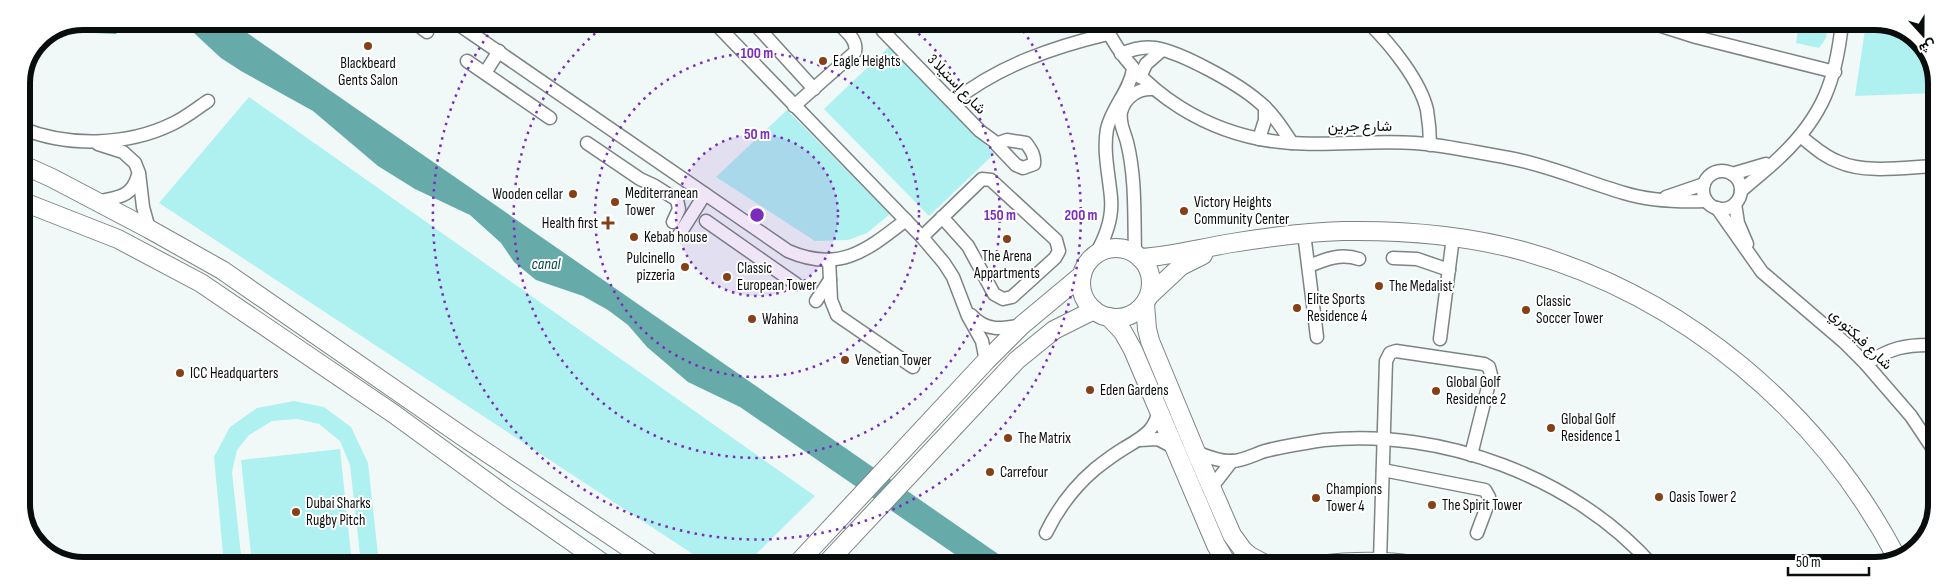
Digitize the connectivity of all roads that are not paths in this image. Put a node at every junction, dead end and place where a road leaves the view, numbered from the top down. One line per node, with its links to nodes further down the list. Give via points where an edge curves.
1 (425, 30): 12 (street)
2 (467, 30): 14 (street)
3 (722, 30): 24 (street)
4 (760, 30): 20 (street)
5 (844, 30): 20 (street, via 853,40 855,52)
6 (882, 30): 23 (street, شارع إستيلا 3)
7 (1101, 30): 23 (street, via 1009,67)
8 (1107, 30): 15 (street, شارع جرين)
9 (1375, 30): 34 (street, via 1420,91 1428,118)
10 (1674, 30): 17 (street)
11 (1841, 30): 17 (street)
12 (428, 32)
13 (1162, 50): 15 (street, via 1141,48); 19 (street); 25 (street, via 1231,82)
14 (499, 51): 18 (street); 38 (street)
15 (1121, 54): 19 (street, شارع جرين)
16 (467, 61): 18 (street)
17 (1835, 72): 28 (street, via 1827,94)
18 (485, 73): 26 (street)
19 (1137, 73): 21 (street, شارع جرين); 36 (street, via 1115,106 1108,126)
20 (814, 89): 24 (street)
21 (1153, 89): 29 (street, شارع جرين, via 1198,117 1226,130); 35 (street, via 1130,96 1122,111 1121,126)
22 (208, 101): 30 (street, via 158,130)
23 (953, 102): 33 (street, شارع إستيلا 3)
24 (794, 106): 54 (street)
25 (1265, 107): 29 (street); 32 (street)
26 (550, 118)
27 (30, 132): 30 (street, via 62,140)
28 (1800, 136): 37 (street); 39 (street, via 1830,158 1848,166)
29 (1259, 139): 32 (street, شارع جرين)
30 (88, 142): 41 (street, via 123,152 135,162)
31 (587, 143): 43 (street)
32 (1292, 143): 34 (street, شارع جرين)
33 (996, 144)
34 (1430, 145): 47 (street, شارع جرين, via 1521,160 1624,193)
35 (1129, 155): 36 (street, via 1117,153); 64 (street)
36 (1106, 158): 65 (street, via 1111,200 1109,222)
37 (1780, 158): 42 (street); 45 (street)
38 (665, 166): 43 (street); 46 (street)
39 (1928, 166)
40 (30, 168): 48 (street)
41 (139, 173): 48 (street, via 130,192); 57 (street, via 143,207)
42 (1732, 174): 44 (street, via 1713,174); 45 (street)
43 (652, 184): 56 (street, via 679,203)
44 (1704, 184): 47 (street, شارع جرين); 49 (street, via 1703,190)
45 (1741, 191): 50 (street)
46 (705, 194): 53 (street); 59 (street)
47 (1656, 199): 49 (street, شارع جرين)
48 (97, 202): 57 (street)
49 (1711, 204): 50 (street, via 1723,209); 69 (street, شارع فيكتوري)
50 (1735, 204): 69 (street, شارع فيكتوري, via 1738,223)
51 (30, 205): 87 (street, via 118,239 201,282)
52 (942, 217): 52 (street, via 968,246 998,298 1012,297 1058,254 1056,240 989,179 982,179); 61 (street)
53 (739, 218): 60 (street); 68 (street, via 788,251)
54 (906, 220): 61 (street); 68 (street, via 863,251)
55 (706, 221): 60 (street)
56 (673, 222)
57 (150, 228): 88 (street, via 244,284)
58 (1304, 234): 62 (street, via 1376,231); 63 (street); 70 (street)
59 (679, 235)
60 (727, 236): 74 (street)
61 (922, 237): 77 (street, via 944,263)
62 (1453, 237): 71 (street); 100 (street, via 1522,251 1585,273 1628,292 1700,334 1764,385 1803,423 1859,494)
63 (1231, 243): 64 (street, via 1172,255); 75 (street, via 1181,266)
64 (1138, 256): 65 (street, via 1118,249); 75 (street, via 1150,275)
65 (1094, 257): 72 (street)
66 (1393, 258): 71 (street, via 1417,259)
67 (1359, 259): 70 (street, via 1337,257)
68 (829, 260): 73 (street)
69 (1753, 260): 84 (street, شارع فيكتوري, via 1769,279)
70 (1309, 266): 80 (street)
71 (1449, 270): 81 (street)
72 (1082, 276): 78 (street, via 1083,294); 79 (street)
73 (830, 280): 76 (street); 85 (street, via 832,305 837,315)
74 (796, 284)
75 (1147, 300): 78 (street, via 1129,316 1119,318); 93 (street, via 1150,341)
76 (816, 301)
77 (967, 309): 79 (street, via 978,322 994,329); 83 (street, via 982,341)
78 (1102, 314): 86 (street, via 1117,325 1129,341); 104 (street, via 1061,326 1029,349)
79 (1022, 325): 83 (street)
80 (1317, 337)
81 (1440, 339)
82 (1928, 345): 84 (street, via 1900,347)
83 (986, 361): 103 (street)
84 (1866, 364): 91 (street, شارع فيكتوري, via 1911,416)
85 (913, 367)
86 (1158, 407): 89 (street, via 1153,427); 92 (street)
87 (394, 414): 88 (street, via 426,430 433,430); 101 (street)
88 (442, 422): 102 (street)
89 (1139, 440): 92 (street, via 1158,439); 98 (street, via 1109,458 1080,483 1054,515)
90 (1384, 440): 94 (street, via 1419,443); 94 (street, via 1386,361 1390,353 1484,364 1489,367 1491,375); 95 (street, via 1355,438 1295,445); 96 (street)
91 (1928, 442)
92 (1175, 448): 105 (street)
93 (1196, 452): 95 (street); 97 (street)
94 (1471, 455): 108 (street, via 1519,472 1580,504 1608,523)
95 (1232, 461): 97 (street)
96 (1383, 470): 99 (street, via 1485,490 1489,501); 107 (street)
97 (1211, 488): 106 (street, via 1237,543)
98 (1046, 533)
99 (1477, 533)
100 (1894, 553)
101 (594, 557)
102 (643, 557)
103 (804, 557)
104 (833, 557)
105 (1223, 557)
106 (1252, 557)
107 (1380, 557)
108 (1644, 557)

